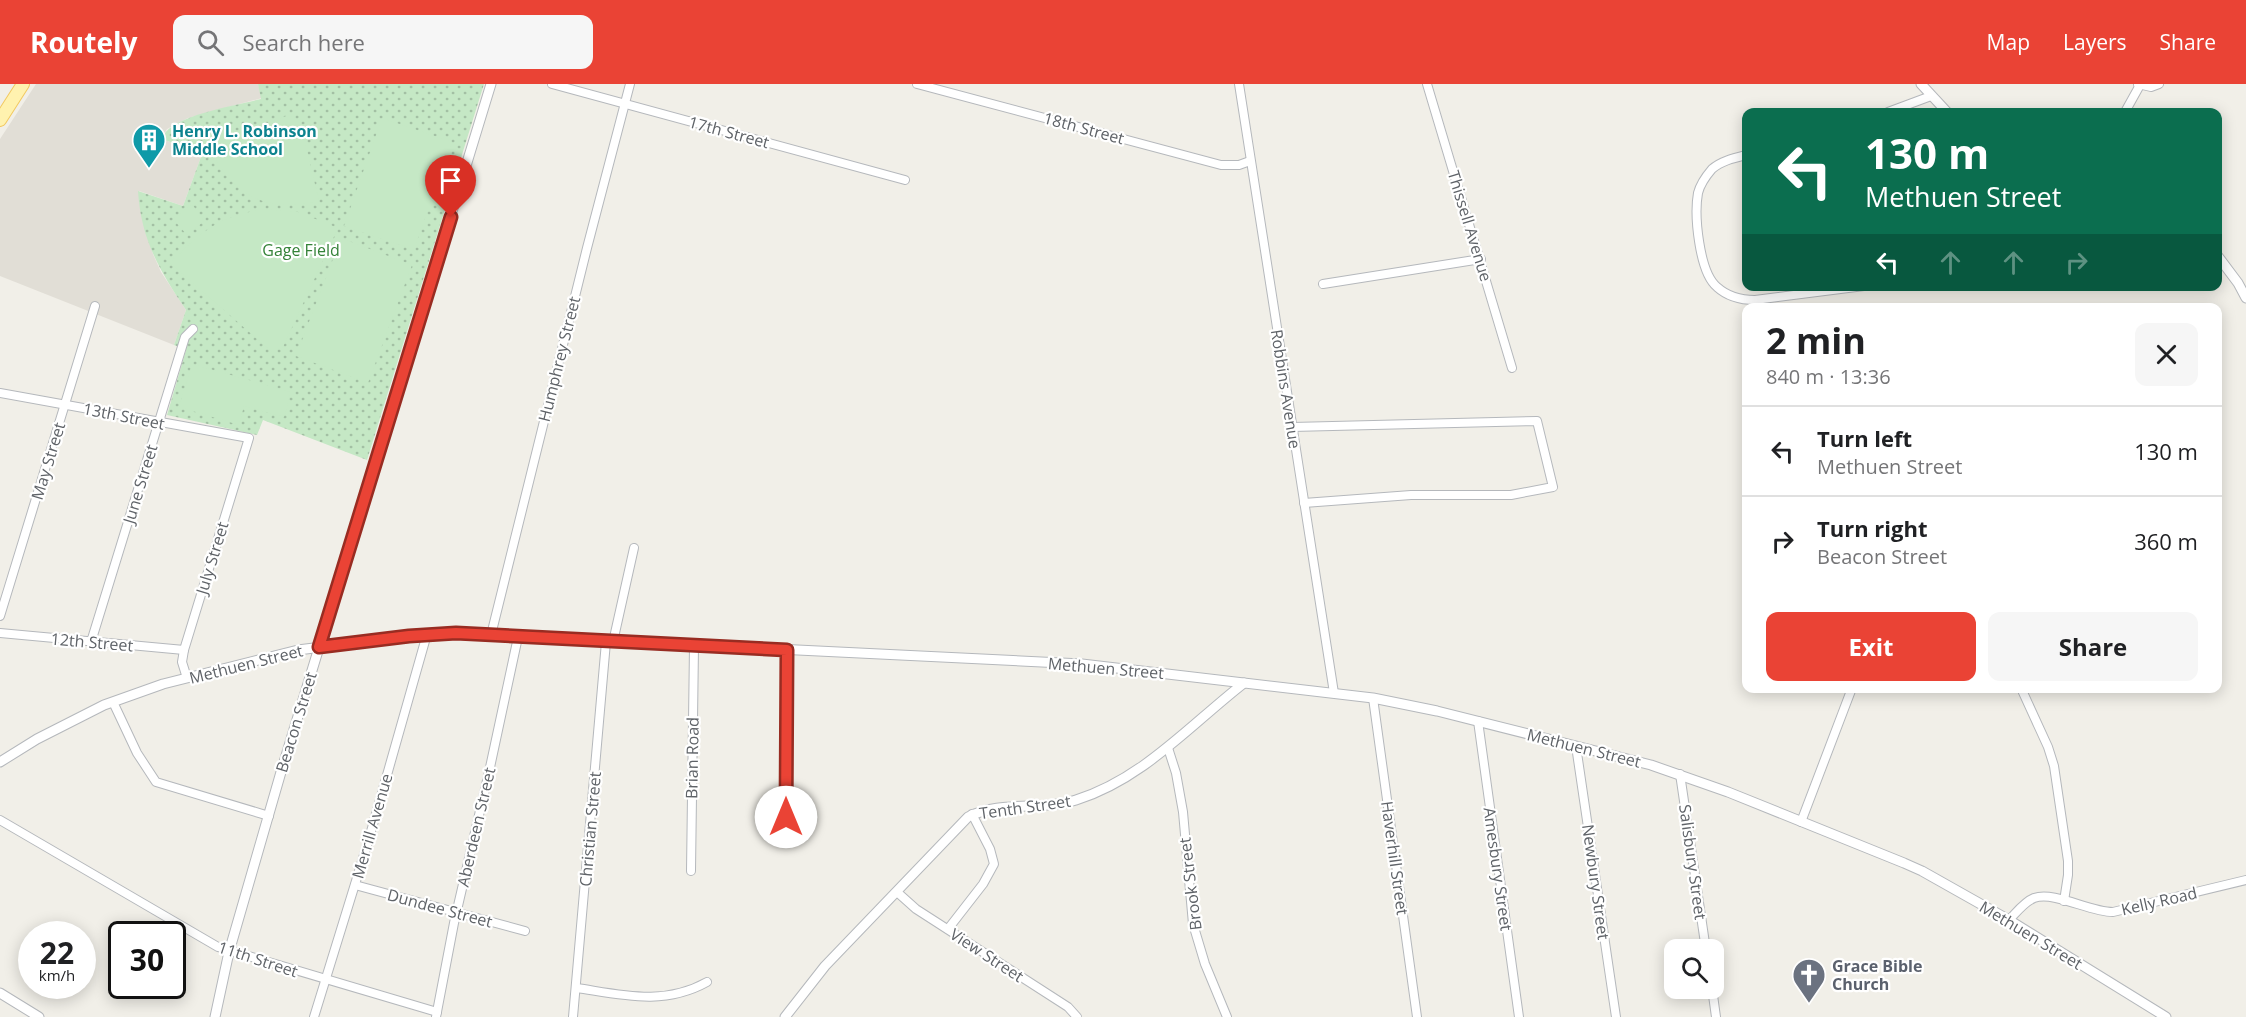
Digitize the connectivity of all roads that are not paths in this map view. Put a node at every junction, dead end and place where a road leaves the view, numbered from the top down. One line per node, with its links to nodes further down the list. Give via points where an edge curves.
1 (23, 84): 16 (main road)
2 (492, 84): 43 (street, Beacon Street)
3 (552, 84): 12 (street, 17th Street)
4 (630, 84): 12 (street, Humphrey Street)
5 (917, 84): 18 (street, 18th Street, via 1221,165)
6 (1239, 84): 18 (street, Robbins Avenue)
7 (1427, 84): 20 (street, Thissell Avenue)
8 (1921, 84): 11 (street)
9 (2159, 84): 10 (street)
10 (2139, 85): 15 (street)
11 (1931, 96): 13 (street); 14 (street)
12 (625, 104): 19 (street, 17th Street); 38 (street, Humphrey Street)
13 (1899, 108)
14 (1943, 108)
15 (2127, 108)
16 (0, 120)
17 (1742, 156): 23 (street, via 1713,168 1698,191 1703,263 1708,276 1716,286 1741,300)
18 (1251, 161): 31 (street, Robbins Avenue)
19 (906, 180)
20 (1481, 260): 22 (street); 27 (street, Thissell Avenue)
21 (2222, 262): 24 (street)
22 (1323, 284)
23 (1825, 291)
24 (2246, 298)
25 (95, 306): 29 (street, May Street)
26 (194, 329): 30 (street, June Street, via 185,337)
27 (1512, 368)
28 (0, 393): 29 (street, 13th Street)
29 (65, 405): 30 (street, 13th Street); 35 (street, May Street)
30 (159, 422): 32 (street, 13th Street); 40 (street, June Street)
31 (1292, 427): 33 (street, Robbins Avenue); 33 (street, via 1537,421 1553,487 1511,495 1411,495)
32 (249, 438): 44 (street, July Street)
33 (1304, 503): 48 (street, Robbins Avenue)
34 (633, 548): 41 (street, Christian Street)
35 (0, 616)
36 (0, 633): 40 (street, 12th Street)
37 (427, 634): 38 (street, Methuen Street); 43 (street, Methuen Street); 65 (street, Merrill Avenue)
38 (491, 635): 39 (street, Methuen Street)
39 (518, 637): 41 (street, Methuen Street); 68 (street, Aberdeen Street)
40 (91, 642): 44 (street, 12th Street)
41 (610, 642): 42 (street, Methuen Street); 76 (street, Christian Street)
42 (694, 646): 45 (street, Methuen Street); 63 (street, Brian Road)
43 (319, 647): 46 (street, Methuen Street); 59 (street, Beacon Street)
44 (184, 650): 46 (street, July Street, via 182,662)
45 (787, 650): 47 (street, Methuen Street, via 1082,664); 60 (street)
46 (188, 678): 52 (street, Methuen Street)
47 (1244, 683): 48 (street, Methuen Street); 55 (street, Tenth Street)
48 (1334, 693): 51 (street, Methuen Street)
49 (1849, 693): 62 (street)
50 (2023, 693): 67 (street, via 2054,766 2068,861)
51 (1373, 698): 53 (street, Methuen Street); 87 (street, Haverhill Street)
52 (113, 702): 56 (street, Methuen Street); 59 (street, via 137,753 156,782)
53 (1478, 721): 54 (street, Methuen Street); 88 (street, Amesbury Street)
54 (1576, 746): 57 (street, Methuen Street); 89 (street, Newbury Street)
55 (1168, 748): 58 (street, Tenth Street, via 1118,783 1076,800); 86 (street, Brook Street, via 1183,812 1193,924)
56 (0, 762)
57 (1680, 774): 62 (street, Methuen Street); 72 (street, Salisbury Street)
58 (972, 814): 66 (street, Tenth Street); 70 (street, via 994,862 983,884)
59 (269, 816): 73 (street, Beacon Street)
60 (786, 817)
61 (0, 820): 73 (street, 11th Street)
62 (1801, 822): 69 (street, Methuen Street, via 1922,871)
63 (691, 871)
64 (2246, 880): 67 (street, Kelly Road, via 2113,912)
65 (355, 885): 68 (street, Dundee Street); 74 (street, Merrill Avenue)
66 (897, 892): 70 (street, View Street); 84 (street, Tenth Street, via 825,966)
67 (2064, 901): 69 (street, Kelly Road, via 2034,898)
68 (456, 912): 71 (street, Dundee Street); 79 (street, Aberdeen Street)
69 (2008, 920): 91 (street, Methuen Street)
70 (948, 929): 85 (street, View Street, via 1058,1000)
71 (525, 931)
72 (1704, 939)
73 (229, 952): 74 (street, 11th Street); 81 (street, Beacon Street)
74 (324, 980): 79 (street, 11th Street); 82 (street, Merrill Avenue)
75 (707, 982): 76 (street, via 670,996)
76 (577, 988): 83 (street, Christian Street)
77 (0, 993): 80 (street)
78 (1714, 999): 90 (street)
79 (436, 1014)
80 (39, 1017)
81 (215, 1017)
82 (314, 1017)
83 (573, 1017)
84 (785, 1017)
85 (1077, 1017)
86 (1227, 1017)
87 (1418, 1017)
88 (1519, 1017)
89 (1616, 1017)
90 (1716, 1017)
91 (2166, 1017)

